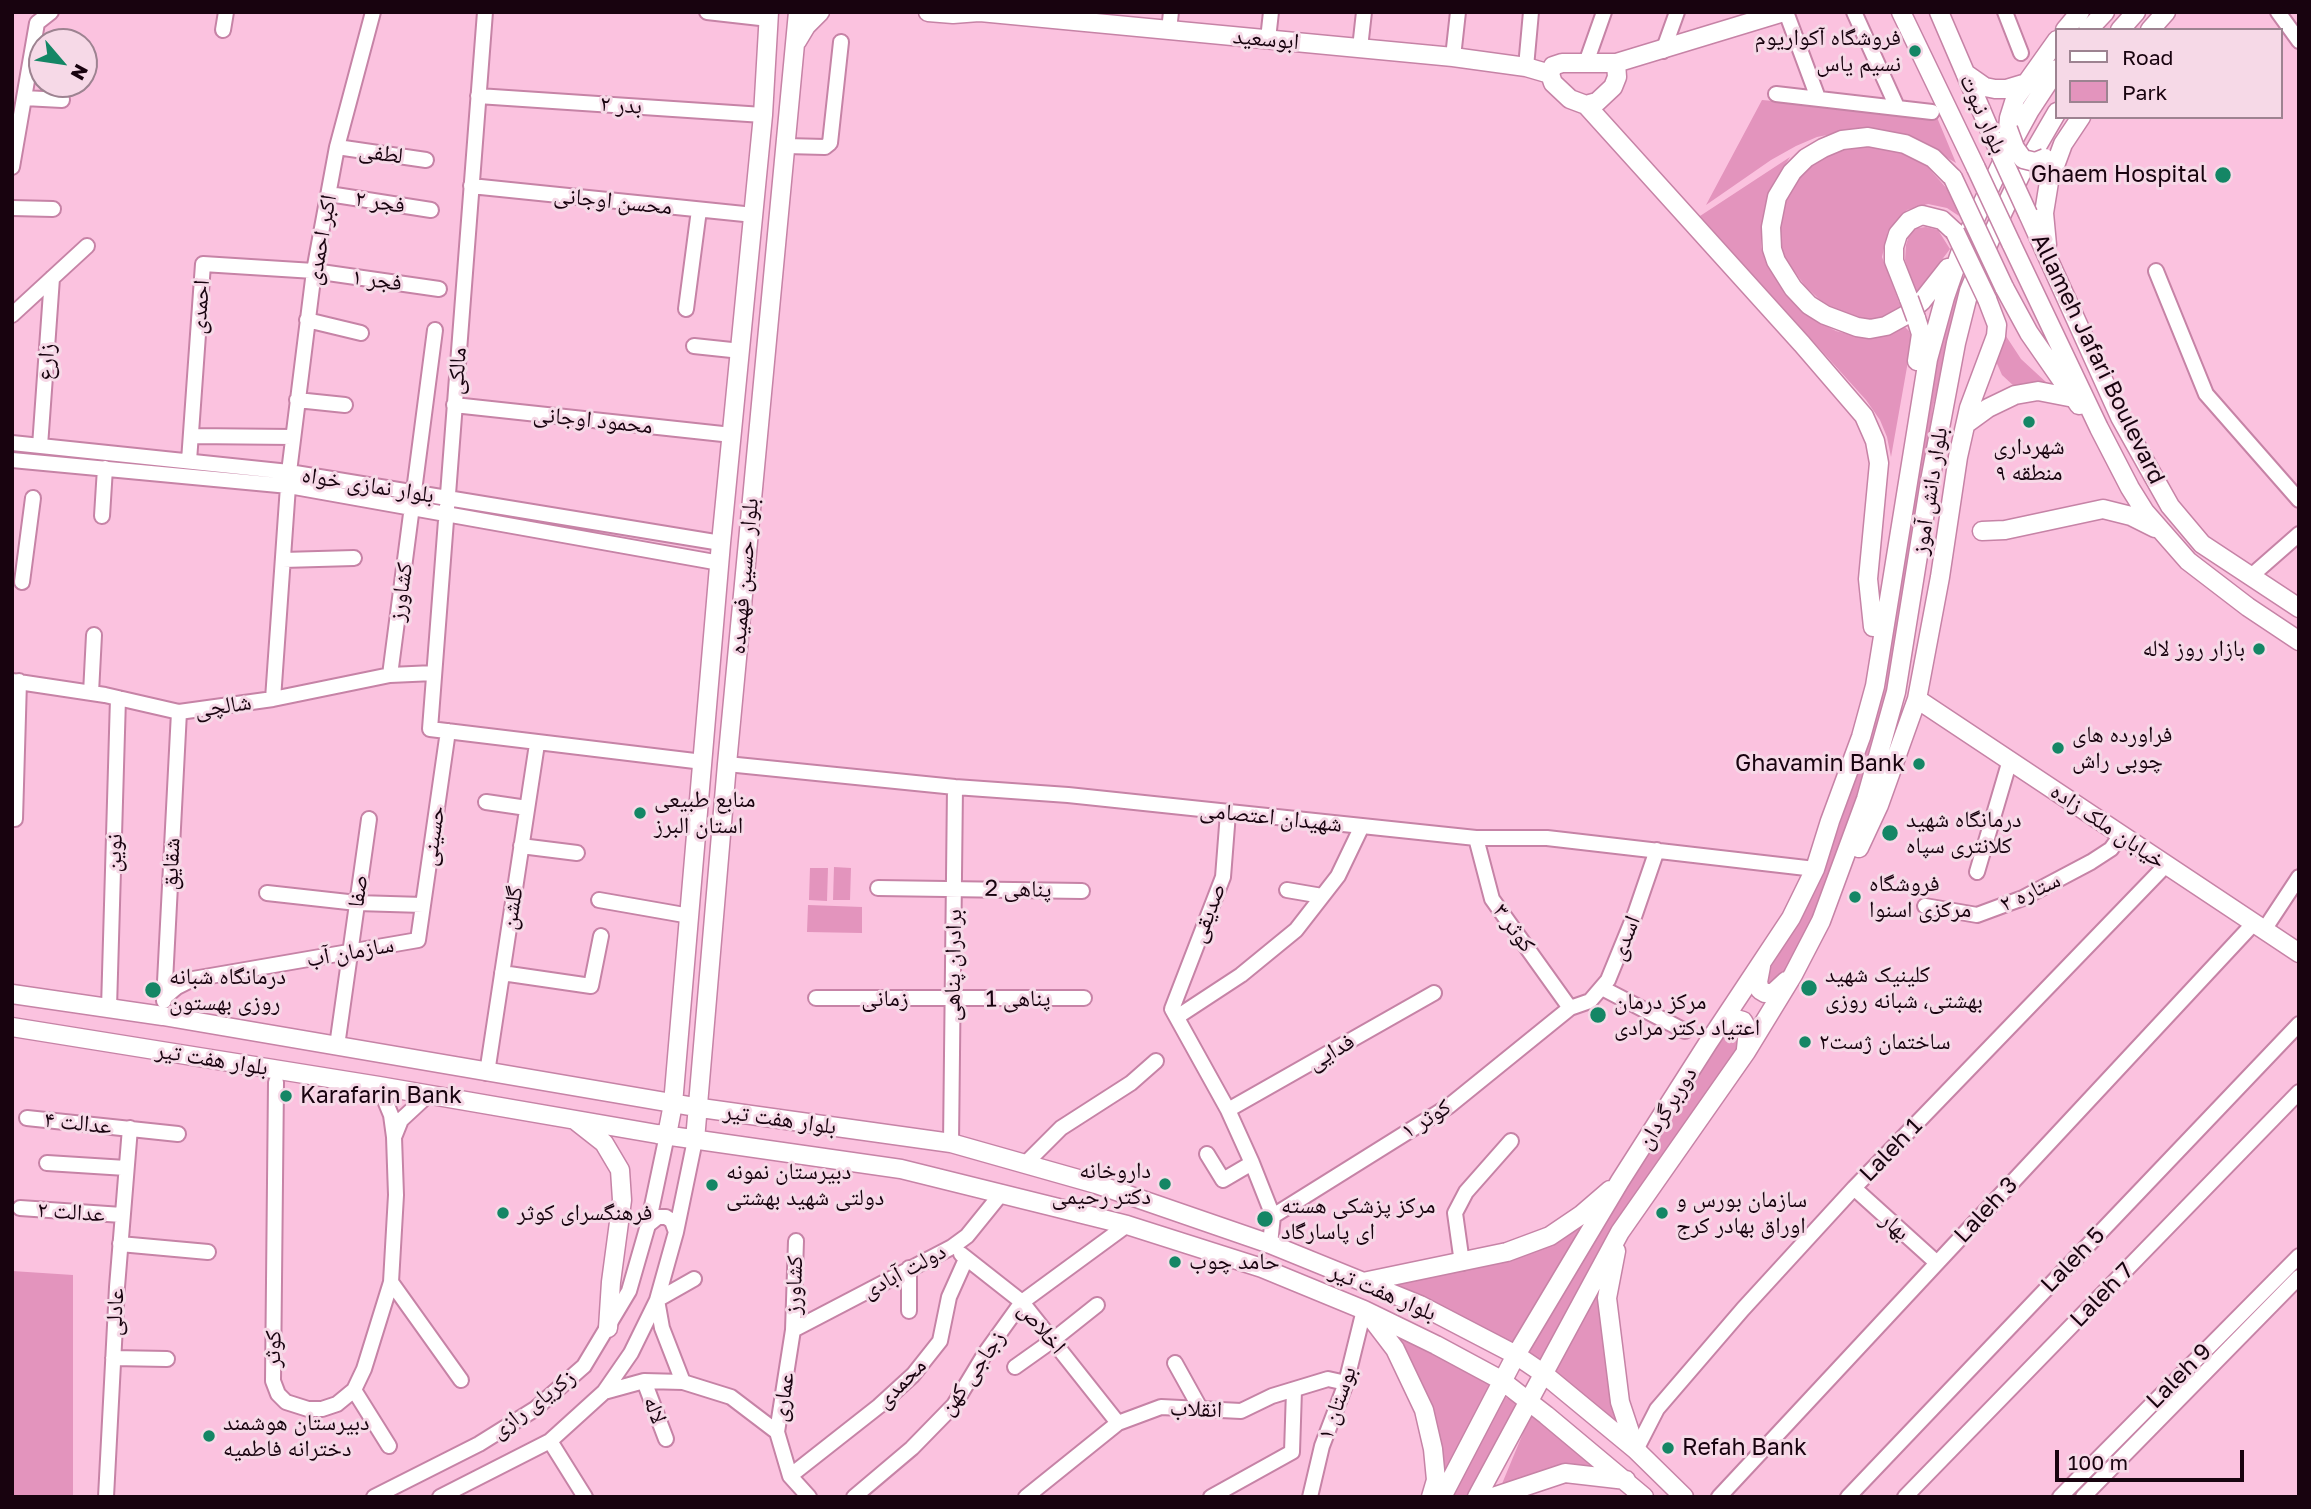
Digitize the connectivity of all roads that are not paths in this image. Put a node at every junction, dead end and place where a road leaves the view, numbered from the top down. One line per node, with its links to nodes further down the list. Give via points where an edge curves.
1 (51, 12): 54 (street, via 37,23)
2 (226, 12): 35 (street)
3 (373, 12): 65 (street, اکبر احمدی)
4 (485, 12): 53 (street, مالکی)
5 (708, 12): 27 (street)
6 (798, 12): 40 (main road, بلوار حسین فهمیده)
7 (820, 12): 40 (main road)
8 (928, 12): 9 (main road, ابوسعید)
9 (980, 12): 26 (main road, ابوسعید)
10 (1271, 12): 36 (street)
11 (1364, 12): 41 (street)
12 (1458, 12): 44 (street)
13 (1531, 12): 47 (street)
14 (1604, 12): 46 (street)
15 (1678, 12): 42 (street)
16 (1785, 12): 29 (main road); 55 (street)
17 (1854, 12): 58 (street)
18 (1901, 12): 77 (main road, بلوار نبوت, bridge)
19 (1939, 12): 49 (main road, بلوار نبوت)
20 (2006, 12): 43 (street)
21 (2080, 12): 31 (main road)
22 (2105, 12): 32 (main road)
23 (2136, 12): 33 (main road)
24 (2166, 12): 34 (main road)
25 (2278, 12): 38 (street)
26 (1012, 14): 28 (main road, ابوسعید)
27 (769, 16): 61 (main road, بلوار حسین فهمیده)
28 (1112, 18): 30 (main road, ابوسعید)
29 (1747, 19): 42 (main road)
30 (1170, 21): 36 (main road, ابوسعید)
31 (2067, 28)
32 (2090, 28)
33 (2122, 28)
34 (2152, 28)
35 (223, 30)
36 (1268, 39): 41 (main road, ابوسعید)
37 (2056, 41): 51 (main road)
38 (2299, 41)
39 (841, 42): 64 (street, via 830,142 825,147)
40 (795, 44): 64 (main road, بلوار حسین فهمیده)
41 (1360, 48): 44 (main road, ابوسعید)
42 (1663, 51): 45 (main road)
43 (2021, 53)
44 (1453, 57): 47 (main road, ابوسعید)
45 (1616, 63): 46 (main road); 57 (main road, via 1613,87 1597,102)
46 (1586, 64): 50 (main road, via 1562,63 1553,66)
47 (1526, 67): 50 (main road, ابوسعید)
48 (2056, 71): 76 (main road, بلوار دانش آموز)
49 (1965, 73): 51 (main road, via 1995,89); 74 (main road, بلوار نبوت, bridge)
50 (1550, 74): 57 (main road, via 1570,99)
51 (2026, 83): 63 (main road, bridge, via 2011,109 2008,129 2015,148 2024,159 2035,162)
52 (1776, 94): 55 (street)
53 (478, 96): 61 (street, بدر ۲); 68 (street, مالکی)
54 (24, 97): 56 (street); 67 (street)
55 (1818, 98): 58 (street)
56 (62, 100)
57 (1586, 105): 123 (main road, via 1864,416 1879,463 1868,579)
58 (1897, 107): 59 (street)
59 (1932, 112)
60 (2056, 114): 156 (main road, بلوار دانش آموز, via 2021,174 1969,292 1955,343 1896,692)
61 (764, 115): 75 (main road, بلوار حسین فهمیده)
62 (2080, 119): 63 (main road)
63 (2063, 145): 79 (main road, via 2046,196)
64 (786, 146): 138 (main road, بلوار حسین فهمیده)
65 (337, 147): 66 (street, لطفی); 69 (street, اکبر احمدی)
66 (426, 160)
67 (12, 167)
68 (471, 186): 73 (street, محسن اوجانی); 94 (street, مالکی)
69 (329, 194): 72 (street, فجر ۲); 80 (street, اکبر احمدی)
70 (12, 208): 71 (street)
71 (53, 209)
72 (431, 210)
73 (699, 210): 75 (street, محسن اوجانی); 84 (street)
74 (2028, 214): 79 (main road, Allameh Jafari Boulevard)
75 (754, 215): 90 (main road, بلوار حسین فهمیده)
76 (1960, 237): 91 (main road, bridge, via 1947,270 1922,301 1896,321 1870,328 1845,324 1809,305 1781,271 1772,249 1772,216 1782,187 1806,158 1842,140 1868,137 1905,144 1933,158 1953,178 2029,333); 95 (main road, bridge, via 1997,325); 123 (main road, bridge, via 1942,219 1922,215 1909,221 1894,247 1894,261 1916,317 1920,341); 145 (main road, بلوار دانش آموز, via 1928,359 1875,686)
77 (2011, 243): 96 (main road, Allameh Jafari Boulevard)
78 (88, 246): 82 (street)
79 (2049, 258): 120 (main road, Allameh Jafari Boulevard, via 2120,416 2169,506 2202,544)
80 (314, 271): 83 (street, فجر ۱); 86 (street, اکبر احمدی); 98 (street, احمدی, via 204,264)
81 (2156, 271): 109 (street, via 2206,394)
82 (52, 278): 85 (street); 101 (street, زارع)
83 (439, 289)
84 (686, 309)
85 (12, 314)
86 (307, 320): 88 (street); 92 (street, اکبر احمدی)
87 (435, 330): 108 (street, کشاورز)
88 (361, 332)
89 (694, 346): 90 (street)
90 (741, 351): 97 (main road, بلوار حسین فهمیده)
91 (2074, 398): 95 (main road, via 2038,391 2015,395); 96 (main road)
92 (297, 400): 93 (street); 99 (street, اکبر احمدی)
93 (345, 405)
94 (454, 405): 97 (street, محمود اوجانی); 107 (street, مالکی)
95 (1966, 424): 132 (main road)
96 (2099, 428): 112 (main road, Allameh Jafari Boulevard, via 2130,488)
97 (732, 435): 115 (main road, بلوار حسین فهمیده)
98 (191, 436): 99 (street); 103 (street, احمدی)
99 (293, 438): 105 (street, اکبر احمدی)
100 (12, 443): 101 (street, بلوار نمازی خواه)
101 (40, 446): 103 (street, بلوار نمازی خواه)
102 (12, 460): 104 (street, بلوار نمازی خواه)
103 (189, 461): 105 (street, بلوار نمازی خواه)
104 (105, 468): 105 (street, بلوار نمازی خواه); 111 (street)
105 (289, 479): 108 (street, بلوار نمازی خواه); 118 (street, اکبر احمدی)
106 (33, 498): 116 (street)
107 (448, 498): 108 (street, بلوار نمازی خواه); 110 (street, مالکی); 115 (street, بلوار نمازی خواه)
108 (414, 500): 110 (street, بلوار نمازی خواه); 127 (street, کشاورز)
109 (2299, 500)
110 (446, 514): 119 (street, بلوار نمازی خواه); 126 (street, مالکی)
111 (102, 516)
112 (2159, 529): 113 (main road, via 2103,509); 125 (main road, Allameh Jafari Boulevard, via 2188,561)
113 (1982, 531)
114 (2299, 534): 120 (street)
115 (721, 543): 119 (main road, بلوار حسین فهمیده)
116 (19, 554): 121 (street)
117 (354, 558): 118 (street)
118 (283, 561): 131 (street, اکبر احمدی)
119 (720, 563): 137 (main road, بلوار حسین فهمیده)
120 (2250, 577): 122 (main road, Allameh Jafari Boulevard)
121 (22, 582)
122 (2299, 608)
123 (1873, 627): 145 (main road)
124 (94, 635): 129 (street)
125 (2299, 641)
126 (434, 673): 127 (street, شالچی); 134 (street, مالکی, via 430,729)
127 (390, 675): 131 (street, شالچی)
128 (16, 681): 129 (street, شالچی); 143 (street)
129 (91, 693): 130 (street, شالچی)
130 (118, 698): 133 (street, شالچی); 183 (street, نوین)
131 (273, 699): 133 (street, شالچی)
132 (1917, 699): 136 (main road, خیابان ملک زاده); 156 (main road, via 1879,805 1862,844)
133 (179, 712): 182 (street, شقایق)
134 (448, 731): 135 (street); 165 (street, حسینی)
135 (537, 744): 137 (street); 141 (street, گلشن)
136 (2010, 760): 147 (main road, خیابان ملک زاده); 154 (street)
137 (703, 762): 167 (main road, بلوار حسین فهمیده)
138 (727, 764): 139 (street, شهیدان اعتصامی); 199 (main road, بلوار حسین فهمیده)
139 (955, 787): 142 (street, شهیدان اعتصامی); 158 (street, برادران پناهی)
140 (485, 802): 141 (street)
141 (527, 808): 149 (street, گلشن)
142 (1228, 813): 146 (street, شهیدان اعتصامی); 185 (street, صدیقی, via 1223,877)
143 (14, 819)
144 (369, 819): 164 (street, صفا)
145 (1830, 821): 153 (main road, دوربرگردان)
146 (1362, 826): 148 (street, شهیدان اعتصامی); 162 (street, via 1338,876)
147 (2121, 835): 152 (main road, خیابان ملک زاده); 166 (street, ستاره ۲, via 2112,849 2091,862 2023,898 1977,915)
148 (1476, 838): 150 (street, شهیدان اعتصامی, via 1547,838); 184 (street, کوثر ۳, via 1492,899)
149 (522, 846): 151 (street); 174 (street, گلشن)
150 (1657, 850): 153 (street, شهیدان اعتصامی); 176 (street, اسدی)
151 (578, 853)
152 (2166, 864): 168 (main road, خیابان ملک زاده); 216 (street, Laleh 1)
153 (1815, 869): 173 (main road, دوربرگردان, via 1791,918)
154 (1978, 872)
155 (2299, 877): 168 (street, Laleh 3)
156 (1837, 883): 175 (main road)
157 (877, 888): 158 (street, پناهی 2)
158 (954, 888): 160 (street, پناهی 2); 181 (street, برادران پناهی)
159 (1287, 890): 162 (street)
160 (1082, 891)
161 (267, 893): 164 (street)
162 (1322, 896): 185 (street, via 1296,930 1241,975)
163 (599, 900): 167 (street)
164 (357, 903): 165 (street); 171 (street, صفا)
165 (423, 905): 170 (street, حسینی)
166 (1925, 906)
167 (690, 916): 198 (main road, بلوار حسین فهمیده)
168 (2259, 927): 172 (main road, خیابان ملک زاده); 233 (street, Laleh 3)
169 (601, 936): 174 (street, via 592,986)
170 (418, 940): 171 (street, سازمان آب)
171 (350, 952): 182 (street, سازمان آب, via 193,979 177,987); 190 (street, صفا)
172 (2299, 953)
173 (1761, 963): 175 (main road, via 1759,990 1765,993 1773,993); 188 (main road, دوربرگردان)
174 (502, 973): 193 (street, گلشن)
175 (1793, 975): 191 (main road)
176 (1602, 988): 184 (street, اسدی, via 1590,1001); 189 (street)
177 (1434, 993): 200 (street, فدایی)
178 (12, 994): 183 (main road, بلوار هفت تیر)
179 (816, 998): 181 (street, زمانی)
180 (1084, 998): 181 (street, پناهی 1)
181 (953, 999): 209 (street, برادران پناهی)
182 (164, 1007): 183 (main road, بلوار هفت تیر); 190 (main road, بلوار هفت تیر)
183 (110, 1008)
184 (1570, 1008): 220 (street, کوثر ۱, via 1449,1106)
185 (1174, 1013): 200 (street)
186 (2299, 1024): 289 (street, Laleh 5)
187 (12, 1027): 195 (main road, بلوار هفت تیر)
188 (1719, 1027): 191 (main road, via 1736,1019 1743,1021 1748,1030); 215 (main road, دوربرگردان)
189 (1685, 1031)
190 (337, 1046): 193 (main road, بلوار هفت تیر)
191 (1746, 1052): 224 (main road)
192 (1156, 1061): 212 (street, via 1131,1083 1060,1128)
193 (487, 1073): 198 (main road, بلوار هفت تیر)
194 (276, 1082): 258 (street, کوثر, via 272,1381 286,1402 308,1409 337,1404)
195 (379, 1086): 197 (main road, بلوار هفت تیر); 206 (street)
196 (2299, 1093): 290 (street, Laleh 7)
197 (429, 1094): 202 (main road, بلوار هفت تیر); 206 (street, via 401,1120)
198 (673, 1104): 199 (main road, بلوار هفت تیر); 205 (main road, بلوار حسین فهمیده)
199 (698, 1107): 207 (main road, بلوار حسین فهمیده); 209 (main road, بلوار هفت تیر)
200 (1228, 1110): 213 (street)
201 (27, 1118): 203 (street, عدالت ۴)
202 (576, 1121): 205 (main road, بلوار هفت تیر); 244 (main road, via 604,1143 621,1170)
203 (130, 1128): 204 (street, عدالت ۴); 214 (street, عادلی)
204 (178, 1134)
205 (667, 1135): 207 (main road, بلوار هفت تیر); 221 (street, زکریای رازی)
206 (394, 1137): 237 (street)
207 (695, 1140): 217 (main road, بلوار هفت تیر, via 901,1169); 223 (street, زکریای رازی)
208 (1511, 1141): 232 (street, via 1466,1192 1455,1213)
209 (951, 1143): 212 (main road, بلوار هفت تیر)
210 (1207, 1154): 213 (street, via 1223,1180)
211 (47, 1163): 214 (street)
212 (1026, 1163): 227 (main road, بلوار هفت تیر)
213 (1252, 1163): 220 (street)
214 (126, 1168): 219 (street, عادلی)
215 (1620, 1181): 232 (main road, via 1550,1236); 247 (main road, دوربرگردان)
216 (1854, 1188): 233 (street, بهار); 270 (street, Laleh 1, via 1657,1409)
217 (1001, 1194): 222 (main road, بلوار هفت تیر); 228 (street, دولت آبادی, via 967,1236)
218 (20, 1208): 219 (street, عدالت ۲)
219 (122, 1215): 226 (street, عادلی)
220 (1273, 1216): 227 (street)
221 (648, 1225): 223 (street, via 666,1217); 244 (street, زکریای رازی, via 628,1291)
222 (1127, 1226): 240 (street); 242 (main road, بلوار هفت تیر, via 1262,1268)
223 (676, 1232): 239 (street, زکریای رازی)
224 (1620, 1232): 252 (main road); 270 (main road, via 1607,1298 1620,1402)
225 (796, 1241): 245 (street, کشاورز)
226 (120, 1244): 229 (street); 248 (street, عادلی)
227 (1270, 1244): 238 (main road, بلوار هفت تیر)
228 (952, 1247): 231 (street, اخلاص); 234 (street, دولت آبادی)
229 (208, 1252)
230 (2299, 1256): 260 (street, Laleh 9)
231 (966, 1259): 240 (street, اخلاص); 271 (street, محمدی, via 949,1297 940,1341 914,1376)
232 (1462, 1263): 238 (main road)
233 (1937, 1264): 288 (street, Laleh 3)
234 (909, 1268): 243 (street); 245 (street, دولت آبادی)
235 (2299, 1277): 263 (street, Laleh 9)
236 (694, 1279): 239 (street)
237 (391, 1282): 253 (street); 258 (street)
238 (1363, 1282): 247 (main road, بلوار هفت تیر, via 1420,1305)
239 (657, 1300): 256 (street, via 662,1328); 261 (street, زکریای رازی, via 631,1353)
240 (1022, 1302): 246 (street, اخلاص); 278 (street, زجاجی کهن, via 954,1405)
241 (1097, 1305): 246 (street)
242 (1364, 1310): 254 (main road, بلوار هفت تیر); 257 (street, بوستان ۱); 282 (main road, via 1395,1349 1424,1410 1436,1480)
243 (909, 1311)
244 (608, 1328): 275 (street, زکریای رازی, via 584,1366 535,1409 479,1444)
245 (793, 1330): 266 (street, عماری)
246 (1053, 1340): 251 (street); 265 (street, اخلاص)
247 (1516, 1355): 252 (main road, بلوار هفت تیر); 254 (main road, دوربرگردان)
248 (113, 1358): 249 (street); 274 (street, عادلی)
249 (167, 1359)
250 (1175, 1363): 264 (street)
251 (1015, 1367)
252 (1544, 1374): 262 (main road); 270 (main road, بلوار هفت تیر)
253 (461, 1380)
254 (1501, 1380): 262 (main road, بلوار هفت تیر); 283 (main road, دوربرگردان)
255 (644, 1381): 256 (street); 261 (street); 267 (street, لاله)
256 (683, 1382): 266 (street, via 731,1397)
257 (1346, 1383): 259 (street, انقلاب, via 1328,1379); 281 (street, بوستان ۱, via 1322,1446)
258 (354, 1390): 269 (street)
259 (1294, 1390): 264 (street, انقلاب, via 1241,1411); 280 (street, via 1292,1452)
260 (2165, 1391): 263 (street); 291 (street, Laleh 9)
261 (604, 1392): 268 (street, زکریای رازی)
262 (1528, 1400): 272 (main road, بلوار هفت تیر); 284 (main road)
263 (2177, 1402): 292 (street, Laleh 9)
264 (1200, 1408): 265 (street, انقلاب, via 1161,1407)
265 (1118, 1423): 279 (street, انقلاب)
266 (777, 1432): 271 (street, عماری)
267 (666, 1439)
268 (550, 1441): 276 (street, زکریای رازی); 277 (street)
269 (389, 1446)
270 (1636, 1450): 287 (main road, بلوار هفت تیر)
271 (790, 1476): 273 (street, عماری)
272 (1626, 1480): 285 (main road, via 1565,1473); 286 (main road, بلوار هفت تیر)
273 (804, 1495)
274 (106, 1497)
275 (374, 1497)
276 (440, 1497)
277 (585, 1497)
278 (854, 1497)
279 (1026, 1497)
280 (1210, 1497)
281 (1310, 1497)
282 (1431, 1497)
283 (1443, 1497)
284 (1477, 1497)
285 (1493, 1497)
286 (1644, 1497)
287 (1685, 1497)
288 (1719, 1497)
289 (1848, 1497)
290 (1905, 1497)
291 (2060, 1497)
292 (2084, 1497)

